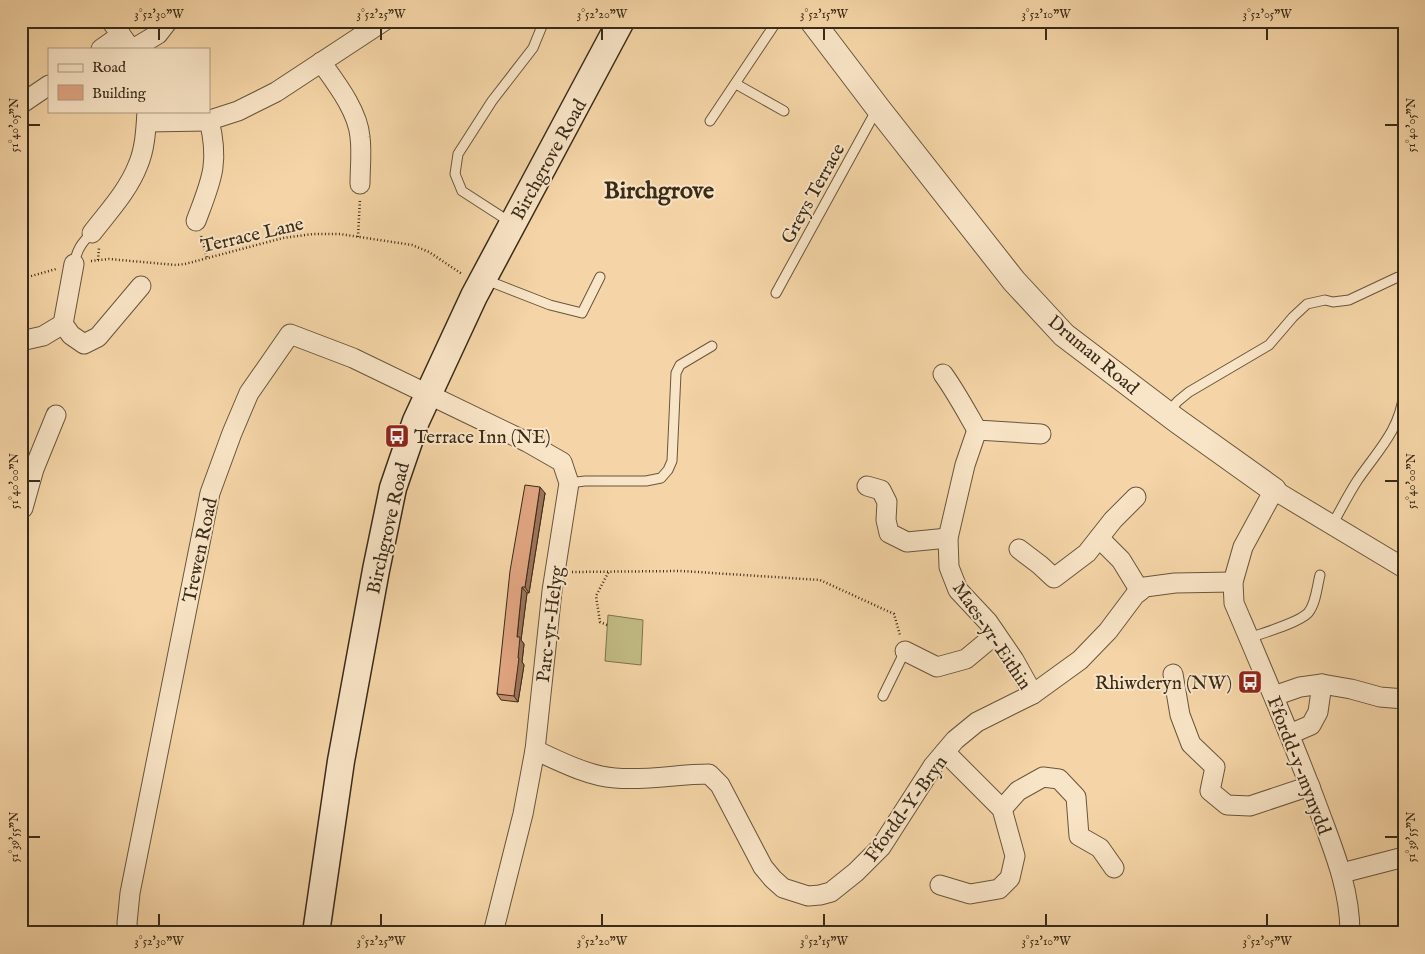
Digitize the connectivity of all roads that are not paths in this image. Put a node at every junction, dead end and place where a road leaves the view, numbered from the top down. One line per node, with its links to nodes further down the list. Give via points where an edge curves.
1 (168, 21): 7 (street, via 158,34)
2 (384, 21): 9 (street)
3 (541, 21): 20 (lane, via 533,48 492,101 458,154 455,174 462,191)
4 (621, 21): 20 (main road, Birchgrove Road)
5 (777, 21): 10 (lane)
6 (812, 21): 13 (street, Drumau Road)
7 (124, 38): 8 (street)
8 (103, 48)
9 (321, 62): 16 (street, via 276,92 238,111); 18 (street, via 351,109 360,136)
10 (736, 84): 14 (lane); 17 (lane)
11 (48, 86): 12 (street)
12 (21, 104)
13 (878, 108): 27 (lane, Greys Terrace); 34 (street, Drumau Road, via 1026,295 1064,335)
14 (784, 111)
15 (147, 117): 16 (street, via 173,123); 21 (street, via 138,165 122,195)
16 (209, 120): 19 (street, via 215,158 212,178)
17 (710, 121)
18 (360, 184)
19 (196, 221)
20 (512, 224): 25 (main road, Birchgrove Road)
21 (92, 233): 22 (lane, via 82,242)
22 (74, 264): 28 (street)
23 (600, 277): 25 (lane, via 582,313)
24 (1404, 277): 34 (lane, via 1349,300 1307,304 1269,345 1189,392)
25 (482, 282): 33 (main road, Birchgrove Road)
26 (141, 286): 28 (street, via 98,337 84,344)
27 (776, 293)
28 (63, 324): 29 (street, via 43,336)
29 (21, 341)
30 (712, 346): 38 (lane, via 680,365 676,373 672,461 661,478)
31 (944, 374): 36 (street)
32 (1404, 393): 43 (lane, via 1393,429 1356,482)
33 (429, 395): 38 (street, via 562,462); 69 (street, Trewen Road, via 353,358 290,334 249,393 210,494 130,893); 70 (main road, Birchgrove Road, via 416,421 393,488 341,761)
34 (1167, 413): 40 (street, Drumau Road)
35 (56, 415): 42 (street)
36 (977, 430): 37 (street); 44 (street, Maes-yr-Eithin, via 965,465)
37 (1040, 434)
38 (569, 483): 61 (street, Parc-yr-Helyg, via 555,572)
39 (867, 486): 44 (street, via 881,490 887,502 889,533 907,542)
40 (1274, 490): 43 (street, Drumau Road); 49 (street, Ffordd-y-mynydd, via 1243,547)
41 (1136, 497): 45 (street)
42 (22, 509)
43 (1332, 525): 47 (street, Drumau Road)
44 (948, 538): 51 (street, Maes-yr-Eithin, via 949,567 958,590)
45 (1099, 538): 46 (street, via 1087,553 1054,578); 50 (street, via 1121,560)
46 (1019, 549)
47 (1404, 568)
48 (1320, 574): 52 (lane, via 1308,612)
49 (1233, 582): 50 (street, via 1161,584); 52 (street, Ffordd-y-mynydd, via 1234,602)
50 (1140, 591): 56 (street, Ffordd-Y-Bryn, via 1080,660)
51 (996, 634): 53 (street, via 966,659 937,668); 56 (street, Maes-yr-Eithin)
52 (1249, 638): 58 (street, Ffordd-y-mynydd)
53 (905, 651): 57 (lane)
54 (1173, 674): 63 (street, via 1180,715 1191,744 1215,767 1210,791 1227,805 1250,806)
55 (1322, 684): 58 (street); 59 (street); 60 (street, via 1318,712 1311,725)
56 (1032, 694): 62 (street, Ffordd-Y-Bryn, via 977,722)
57 (883, 696)
58 (1274, 696): 60 (street, Ffordd-y-mynydd)
59 (1404, 699)
60 (1290, 734): 63 (street, Ffordd-y-mynydd)
61 (535, 750): 62 (street, Ffordd-Y-Bryn, via 577,769 614,778 709,774 720,785 762,867 783,888 808,896 831,892 881,847); 71 (street, Parc-yr-Helyg, via 523,814)
62 (945, 752): 64 (street)
63 (1310, 786): 67 (street, Ffordd-y-mynydd)
64 (1002, 809): 66 (street, via 1018,791 1043,777 1059,779 1076,797 1079,836 1100,848); 68 (street, via 1014,856 1010,878 999,889 970,894)
65 (1404, 857): 67 (street)
66 (1114, 868)
67 (1342, 873): 72 (street, Ffordd-y-mynydd, via 1350,912)
68 (940, 885)
69 (128, 933)
70 (316, 933)
71 (493, 933)
72 (1350, 933)

